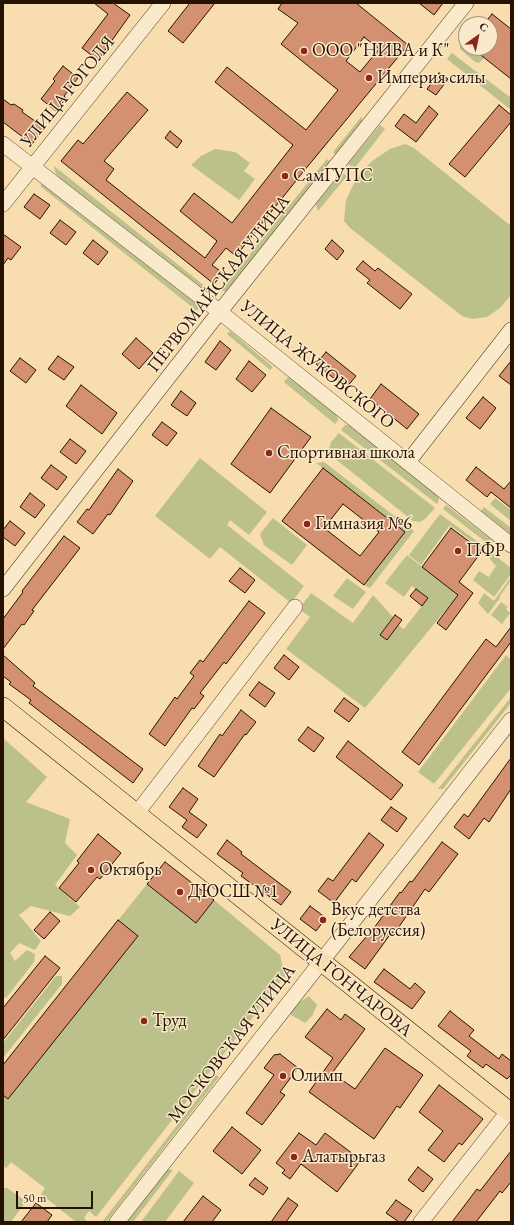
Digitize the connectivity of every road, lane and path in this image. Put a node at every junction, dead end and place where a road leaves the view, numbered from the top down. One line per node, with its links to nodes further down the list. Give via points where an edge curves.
1 (163, 3): 4 (street, УЛИЦА ГОГОЛЯ)
2 (466, 3): 6 (street, ПЕРВОМАЙСКАЯ УЛИЦА)
3 (3, 144): 4 (street, УЛИЦА ЖУКОВСКОГО)
4 (32, 166): 5 (street, УЛИЦА ГОГОЛЯ); 6 (street, УЛИЦА ЖУКОВСКОГО)
5 (3, 204)
6 (220, 312): 8 (street, УЛИЦА ЖУКОВСКОГО); 10 (street, ПЕРВОМАЙСКАЯ УЛИЦА)
7 (511, 330): 8 (street)
8 (408, 462): 9 (street, УЛИЦА ЖУКОВСКОГО)
9 (511, 545)
10 (3, 590)
11 (295, 607): 14 (street)
12 (3, 707): 14 (main road, УЛИЦА ГОНЧАРОВА)
13 (511, 720): 15 (street, МОСКОВСКАЯ УЛИЦА)
14 (137, 813): 15 (main road, УЛИЦА ГОНЧАРОВА)
15 (319, 962): 16 (main road, УЛИЦА ГОНЧАРОВА); 17 (street, МОСКОВСКАЯ УЛИЦА)
16 (510, 1111): 18 (street)
17 (117, 1222)
18 (421, 1222)

